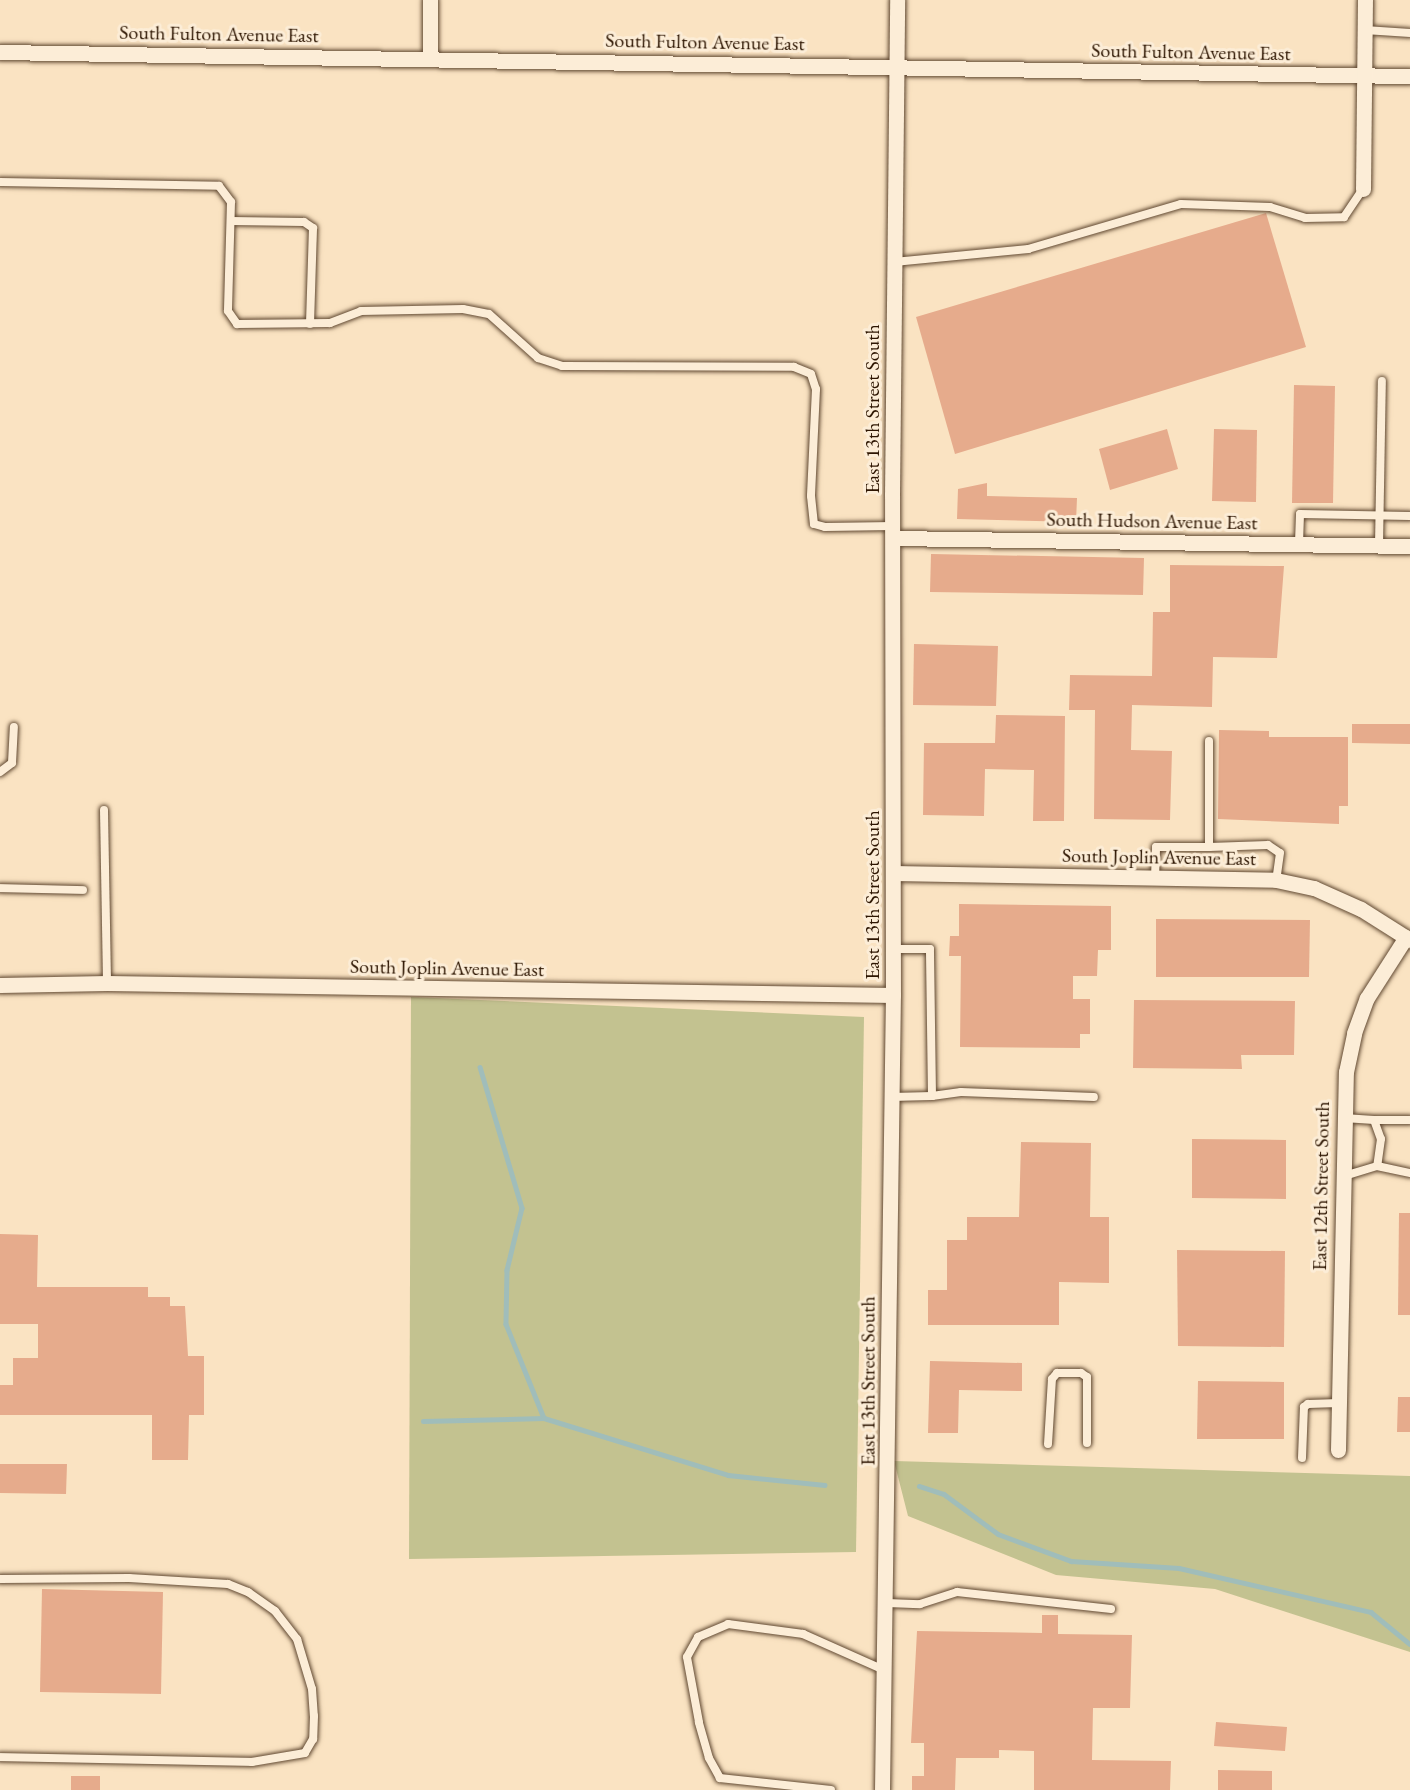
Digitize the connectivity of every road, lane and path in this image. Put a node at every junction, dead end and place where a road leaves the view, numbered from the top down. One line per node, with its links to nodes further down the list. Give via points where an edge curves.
1 (430, 0): 7 (street)
2 (897, 0): 8 (street, East 13th Street South)
3 (1365, 0): 4 (street)
4 (1365, 30): 5 (lane); 9 (street)
5 (1410, 33)
6 (0, 52): 7 (street, South Fulton Avenue East)
7 (430, 58): 8 (street, South Fulton Avenue East)
8 (897, 68): 9 (street, South Fulton Avenue East); 14 (street, East 13th Street South)
9 (1366, 76): 10 (street, South Fulton Avenue East); 12 (street)
10 (1410, 76)
11 (0, 182): 13 (lane, via 219,186 231,201)
12 (1363, 189): 14 (lane, via 1344,217 1305,218 1270,207 1181,204 1028,249)
13 (231, 220): 15 (lane, via 304,222 312,228); 15 (lane, via 228,311 237,324)
14 (894, 262): 19 (street, East 13th Street South)
15 (310, 324): 19 (lane, via 330,323 361,310 463,309 489,314 538,358 562,366 794,367 811,374 816,389 811,505 814,524)
16 (1382, 381): 17 (lane)
17 (1379, 515): 18 (lane); 20 (lane, via 1300,514); 21 (lane)
18 (1410, 516)
19 (894, 532): 20 (street, South Hudson Avenue East); 28 (street, East 13th Street South)
20 (1299, 543): 21 (street, South Hudson Avenue East)
21 (1379, 545): 22 (street, South Hudson Avenue East)
22 (1410, 546)
23 (14, 727): 25 (lane, via 12,763)
24 (1209, 741): 27 (lane)
25 (0, 772)
26 (104, 810): 35 (lane)
27 (1209, 847): 29 (lane, via 1156,847); 30 (lane, via 1268,845 1280,853)
28 (893, 873): 29 (street, South Joplin Avenue East); 34 (street, East 13th Street South)
29 (1155, 878): 30 (street, South Joplin Avenue East)
30 (1276, 880): 33 (street, South Joplin Avenue East, via 1314,888 1361,909)
31 (0, 888): 32 (lane)
32 (83, 890)
33 (1408, 938): 41 (street, East 12th Street South, via 1367,998 1354,1033)
34 (893, 949): 37 (street, East 13th Street South); 38 (lane, via 930,949)
35 (107, 983): 36 (street, South Joplin Avenue East); 37 (street, South Joplin Avenue East)
36 (0, 985)
37 (893, 995): 39 (street, East 13th Street South)
38 (932, 1096): 39 (lane); 40 (lane, via 961,1092)
39 (891, 1097): 53 (street, East 13th Street South)
40 (1094, 1097)
41 (1342, 1118): 42 (lane); 46 (street, East 12th Street South)
42 (1374, 1120): 43 (lane); 44 (lane, via 1381,1131)
43 (1410, 1120)
44 (1377, 1166): 45 (lane); 46 (lane)
45 (1410, 1173)
46 (1341, 1176): 47 (street, East 12th Street South)
47 (1339, 1403): 50 (street, East 12th Street South); 51 (lane, via 1304,1407)
48 (1087, 1443): 49 (lane, via 1087,1377 1057,1373 1052,1379)
49 (1048, 1444)
50 (1338, 1450)
51 (1302, 1458)
52 (0, 1579): 56 (lane, via 129,1578 228,1584 248,1592 275,1611 297,1639 312,1689 314,1716 314,1739 305,1753 252,1762)
53 (887, 1603): 54 (lane, via 920,1605 957,1592); 55 (street, East 13th Street South)
54 (1111, 1609)
55 (884, 1671): 57 (lane, via 802,1634 728,1624 698,1637 687,1657 704,1740 720,1778); 58 (street, East 13th Street South)
56 (0, 1757)
57 (831, 1790)
58 (882, 1790)

